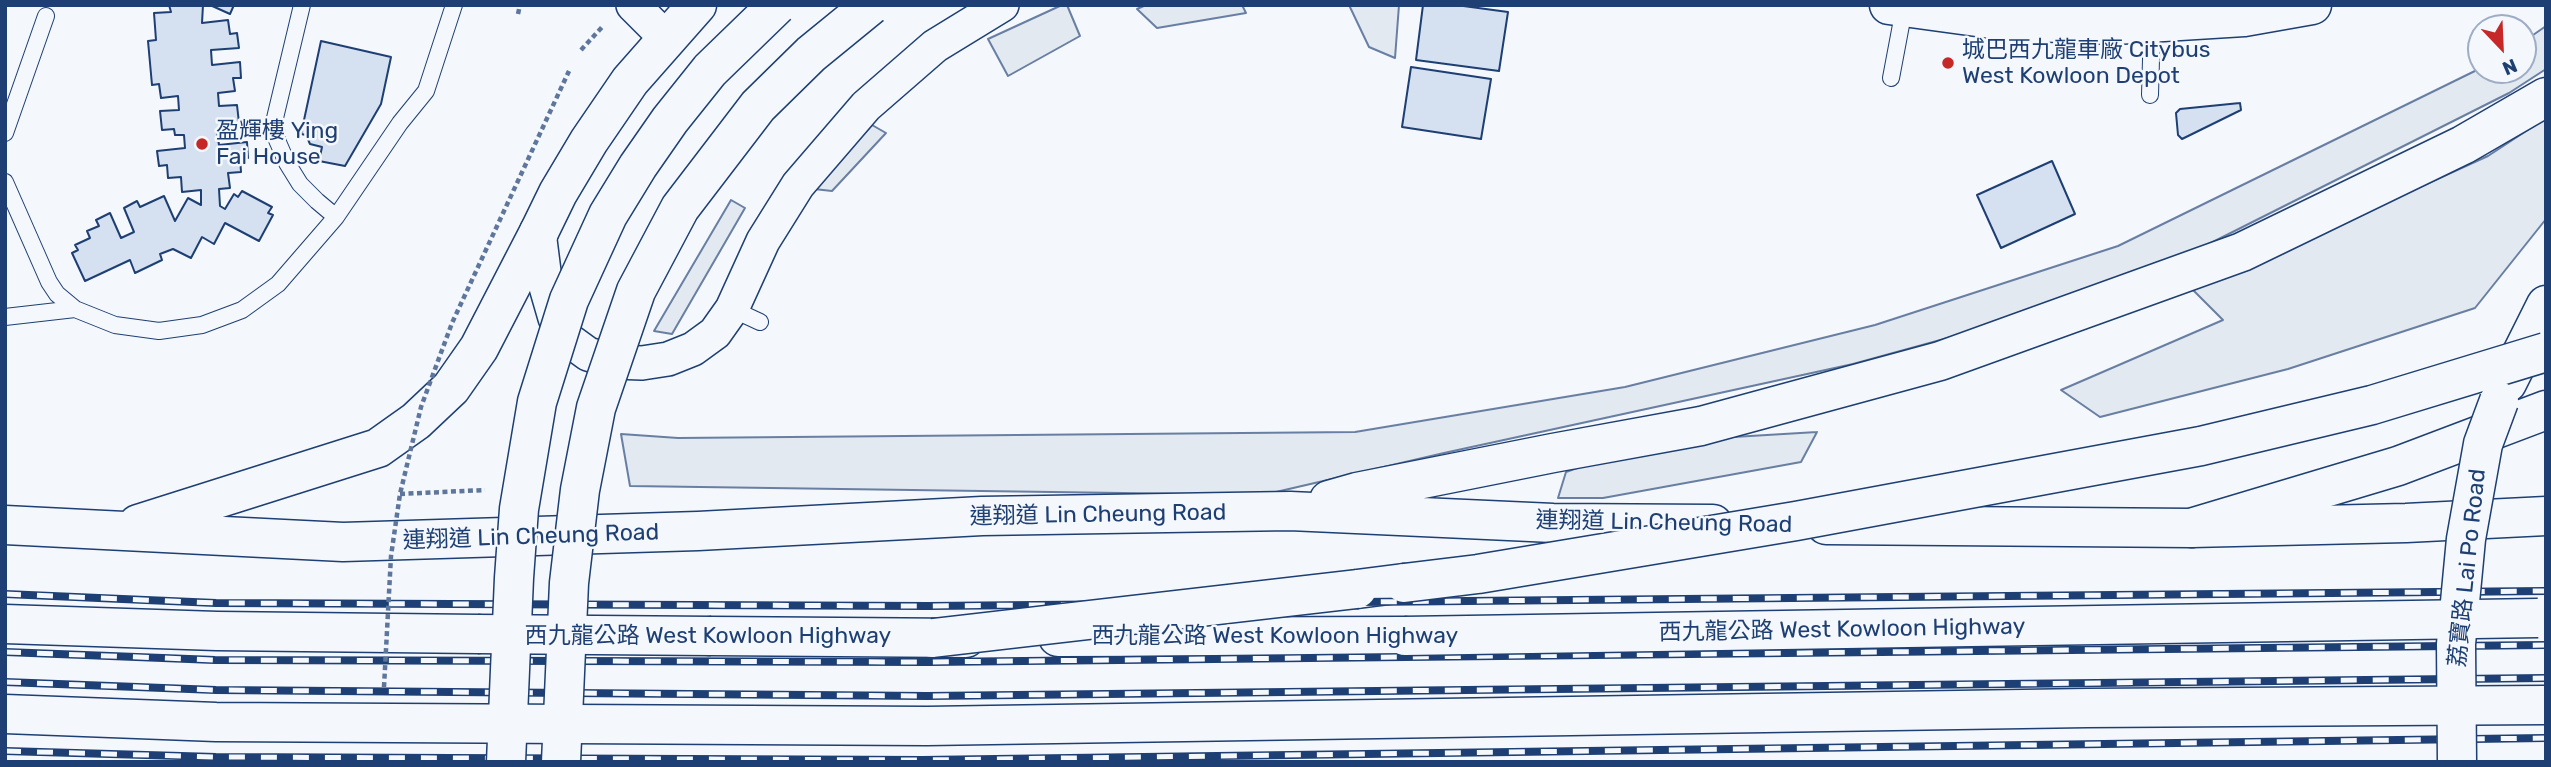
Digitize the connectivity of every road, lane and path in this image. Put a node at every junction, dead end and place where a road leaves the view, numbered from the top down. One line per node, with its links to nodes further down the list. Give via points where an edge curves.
1 (302, 5): 23 (lane, via 275,118 277,140 300,184)
2 (454, 5): 23 (lane, via 426,91)
3 (520, 5): 11 (path)
4 (633, 5): 15 (street)
5 (697, 5): 15 (main road)
6 (778, 5): 43 (main road, bridge, via 710,70 670,120 608,215 569,300 537,402 525,464 513,578)
7 (871, 5): 44 (main road, bridge, via 758,106 680,208 636,291 596,408 580,489 569,583)
8 (1002, 5): 24 (street, via 935,46 866,106 798,185 763,241 746,315 693,349 668,359 614,362 588,354 566,338 546,287)
9 (2312, 5): 14 (main road, via 2244,17)
10 (1896, 7): 14 (main road, via 2061,25); 18 (lane)
11 (518, 14)
12 (46, 16): 21 (lane)
13 (605, 23): 16 (path)
14 (2152, 24): 19 (lane)
15 (666, 38): 24 (main road, via 631,81 594,144 558,192)
16 (581, 50)
17 (569, 71): 31 (path, bridge, via 452,323 421,407)
18 (1891, 78)
19 (2150, 95)
20 (2546, 97): 32 (main road, via 2463,145 2242,252 1940,361 1701,426 1370,490)
21 (5, 133)
22 (5, 182): 26 (lane, via 49,282)
23 (336, 217): 26 (lane, via 278,285 242,310 202,326 159,331 115,325)
24 (539, 232): 36 (main road, via 479,348 451,388 378,448)
25 (2546, 305): 45 (main road, 荔寶路 Lai Po Road, bridge, via 2483,444 2466,539 2456,644)
26 (75, 310): 27 (lane)
27 (5, 317)
28 (2546, 352): 39 (main road, bridge, via 2372,405 2201,446 1796,521 1437,580)
29 (2546, 410): 35 (main road, via 2398,466)
30 (496, 490): 31 (path)
31 (400, 494): 40 (path, bridge, via 386,619)
32 (1290, 511): 35 (main road, 連翔道 Lin Cheung Road, via 1553,523); 36 (main road, 連翔道 Lin Cheung Road, via 982,516 343,542)
33 (2546, 516): 35 (main road, 連翔道 Lin Cheung Road)
34 (5, 525): 36 (main road, 連翔道 Lin Cheung Road)
35 (2191, 528)
36 (113, 531)
37 (2546, 618): 39 (main road, 西九龍公路 West Kowloon Highway, bridge, via 1405,636)
38 (5, 624): 39 (main road, 西九龍公路 West Kowloon Highway, bridge, via 217,631)
39 (933, 638)
40 (384, 697)
41 (2546, 705): 42 (main road, bridge, via 927,726 216,722)
42 (5, 714)
43 (506, 762)
44 (561, 762)
45 (2457, 762)

